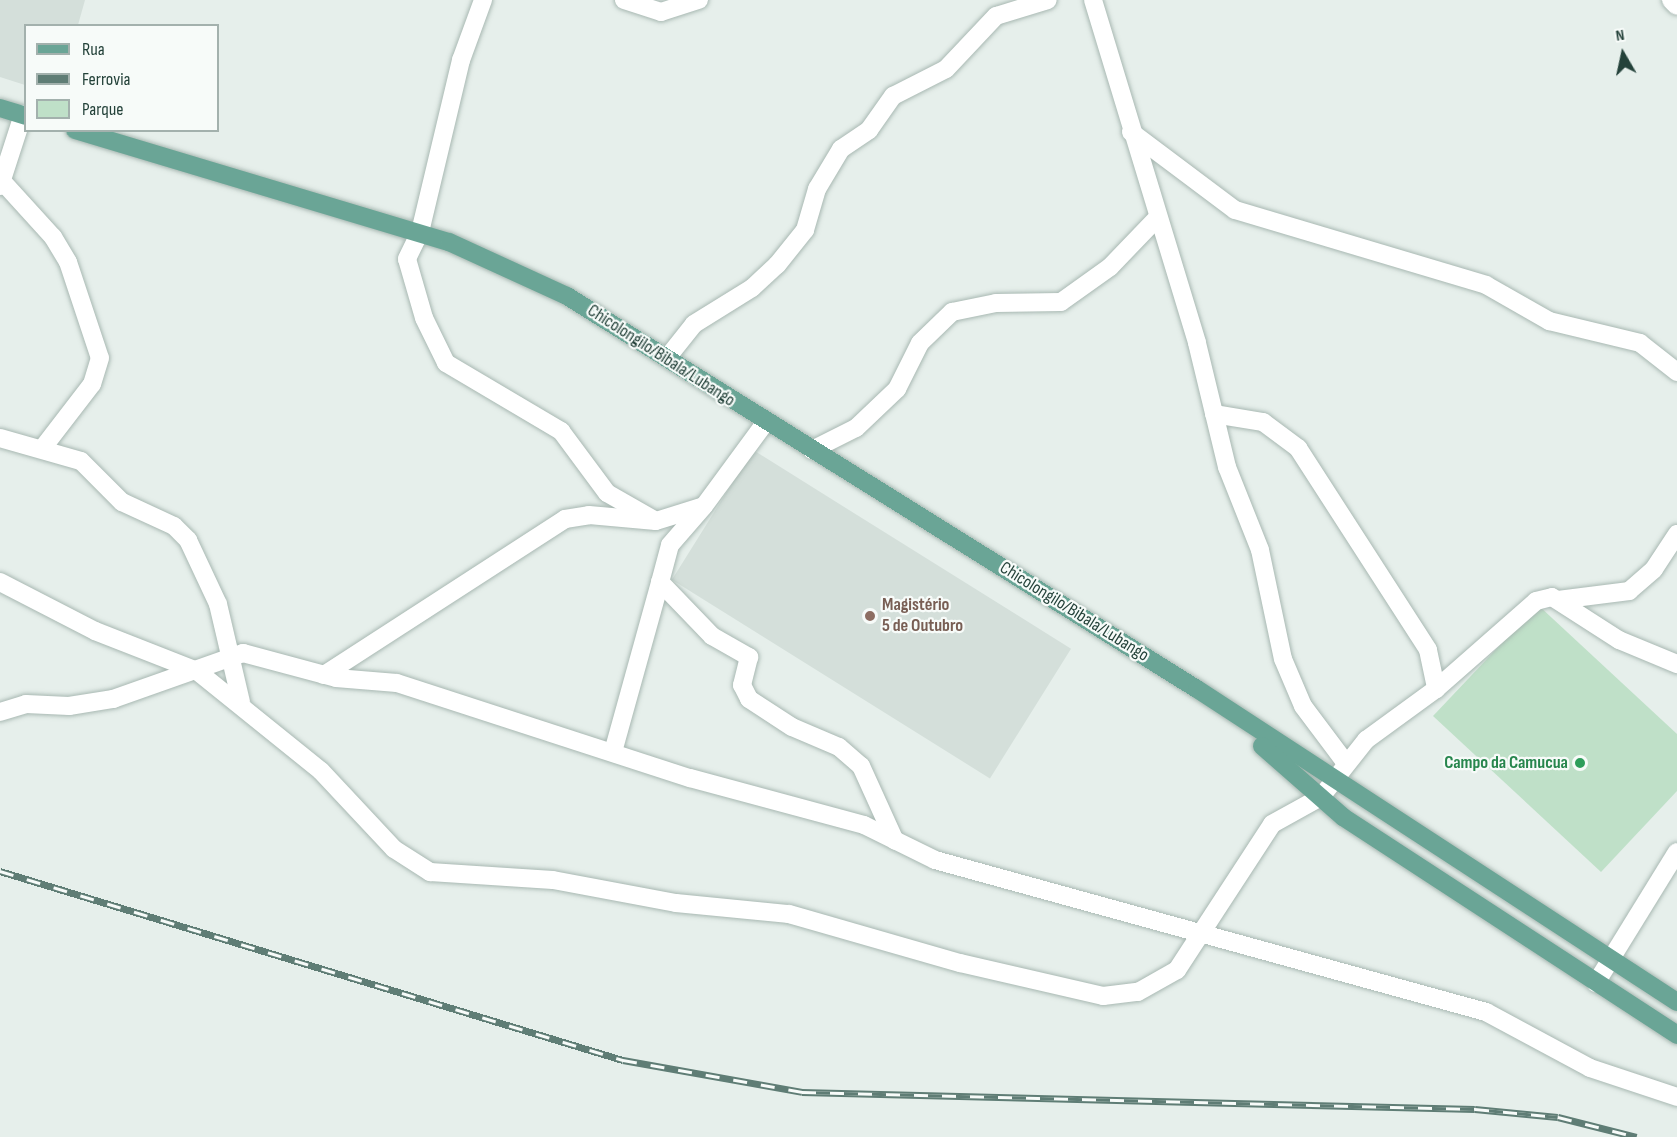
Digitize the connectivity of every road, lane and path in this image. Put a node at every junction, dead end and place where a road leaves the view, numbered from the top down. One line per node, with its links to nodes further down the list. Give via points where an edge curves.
1 (483, 0): 14 (street, via 461,60)
2 (624, 0): 3 (street, via 661,12)
3 (699, 0)
4 (1048, 0): 15 (street, via 988,21 946,69 894,96 869,130 841,149 817,189 805,230 777,265 752,288 694,324)
5 (1093, 0): 11 (street)
6 (1671, 0): 7 (street)
7 (1677, 6)
8 (0, 108): 9 (main road)
9 (24, 116): 12 (street)
10 (82, 132): 14 (main road, Chicolongilo/Bibala/Lubango)
11 (1131, 132): 13 (street); 16 (street, via 1235,210 1486,285 1549,321 1640,343)
12 (1, 183): 20 (street, via 53,237 68,262 100,358 92,384)
13 (1157, 218): 17 (street); 21 (street, via 1110,267 1061,302 996,303 952,312 920,343 897,389 856,428)
14 (420, 232): 15 (main road, Chicolongilo/Bibala/Lubango, via 530,276); 23 (street, via 406,259 439,356 561,431 607,494)
15 (667, 358): 18 (main road, Chicolongilo/Bibala/Lubango)
16 (1677, 372)
17 (1214, 414): 33 (street, via 1263,422 1298,448 1428,650); 37 (street, via 1260,550 1290,680 1319,731)
18 (765, 423): 21 (main road, Chicolongilo/Bibala/Lubango); 22 (street)
19 (0, 438): 20 (street)
20 (42, 449): 28 (street, via 81,461 122,501 174,526 188,540 209,579)
21 (812, 450): 32 (main road, Chicolongilo/Bibala/Lubango)
22 (704, 506): 23 (street); 26 (street, via 670,545)
23 (656, 521): 31 (street, via 589,515 566,519)
24 (1677, 534): 27 (street, via 1654,569 1629,591)
25 (0, 582): 30 (street, via 95,631)
26 (660, 582): 36 (street); 40 (street, via 712,636 749,657 742,685 749,699 792,727 839,747 861,766)
27 (1558, 600): 29 (street, via 1618,640); 33 (street, via 1536,601)
28 (231, 655): 30 (street); 31 (street, via 264,655); 34 (street)
29 (1677, 664)
30 (198, 671): 34 (street); 35 (street, via 86,704 41,702)
31 (324, 675): 36 (street, via 397,683)
32 (1197, 689): 38 (main road); 39 (main road)
33 (1436, 689): 37 (street, via 1366,740)
34 (241, 702): 42 (street, via 321,771 394,849 446,876 553,880 676,903 789,915 960,963 1103,996 1130,994 1157,983 1177,970)
35 (0, 712)
36 (613, 752): 40 (street, via 864,825)
37 (1345, 762): 38 (street)
38 (1333, 782): 39 (street); 43 (main road)
39 (1321, 797): 42 (street, via 1272,824); 44 (main road)
40 (896, 842): 42 (street, via 935,860)
41 (1677, 852): 43 (street)
42 (1202, 933): 47 (street, via 1486,1012 1590,1068)
43 (1611, 960): 44 (street); 45 (main road)
44 (1596, 983): 46 (main road)
45 (1677, 1002)
46 (1677, 1035)
47 (1677, 1097)

